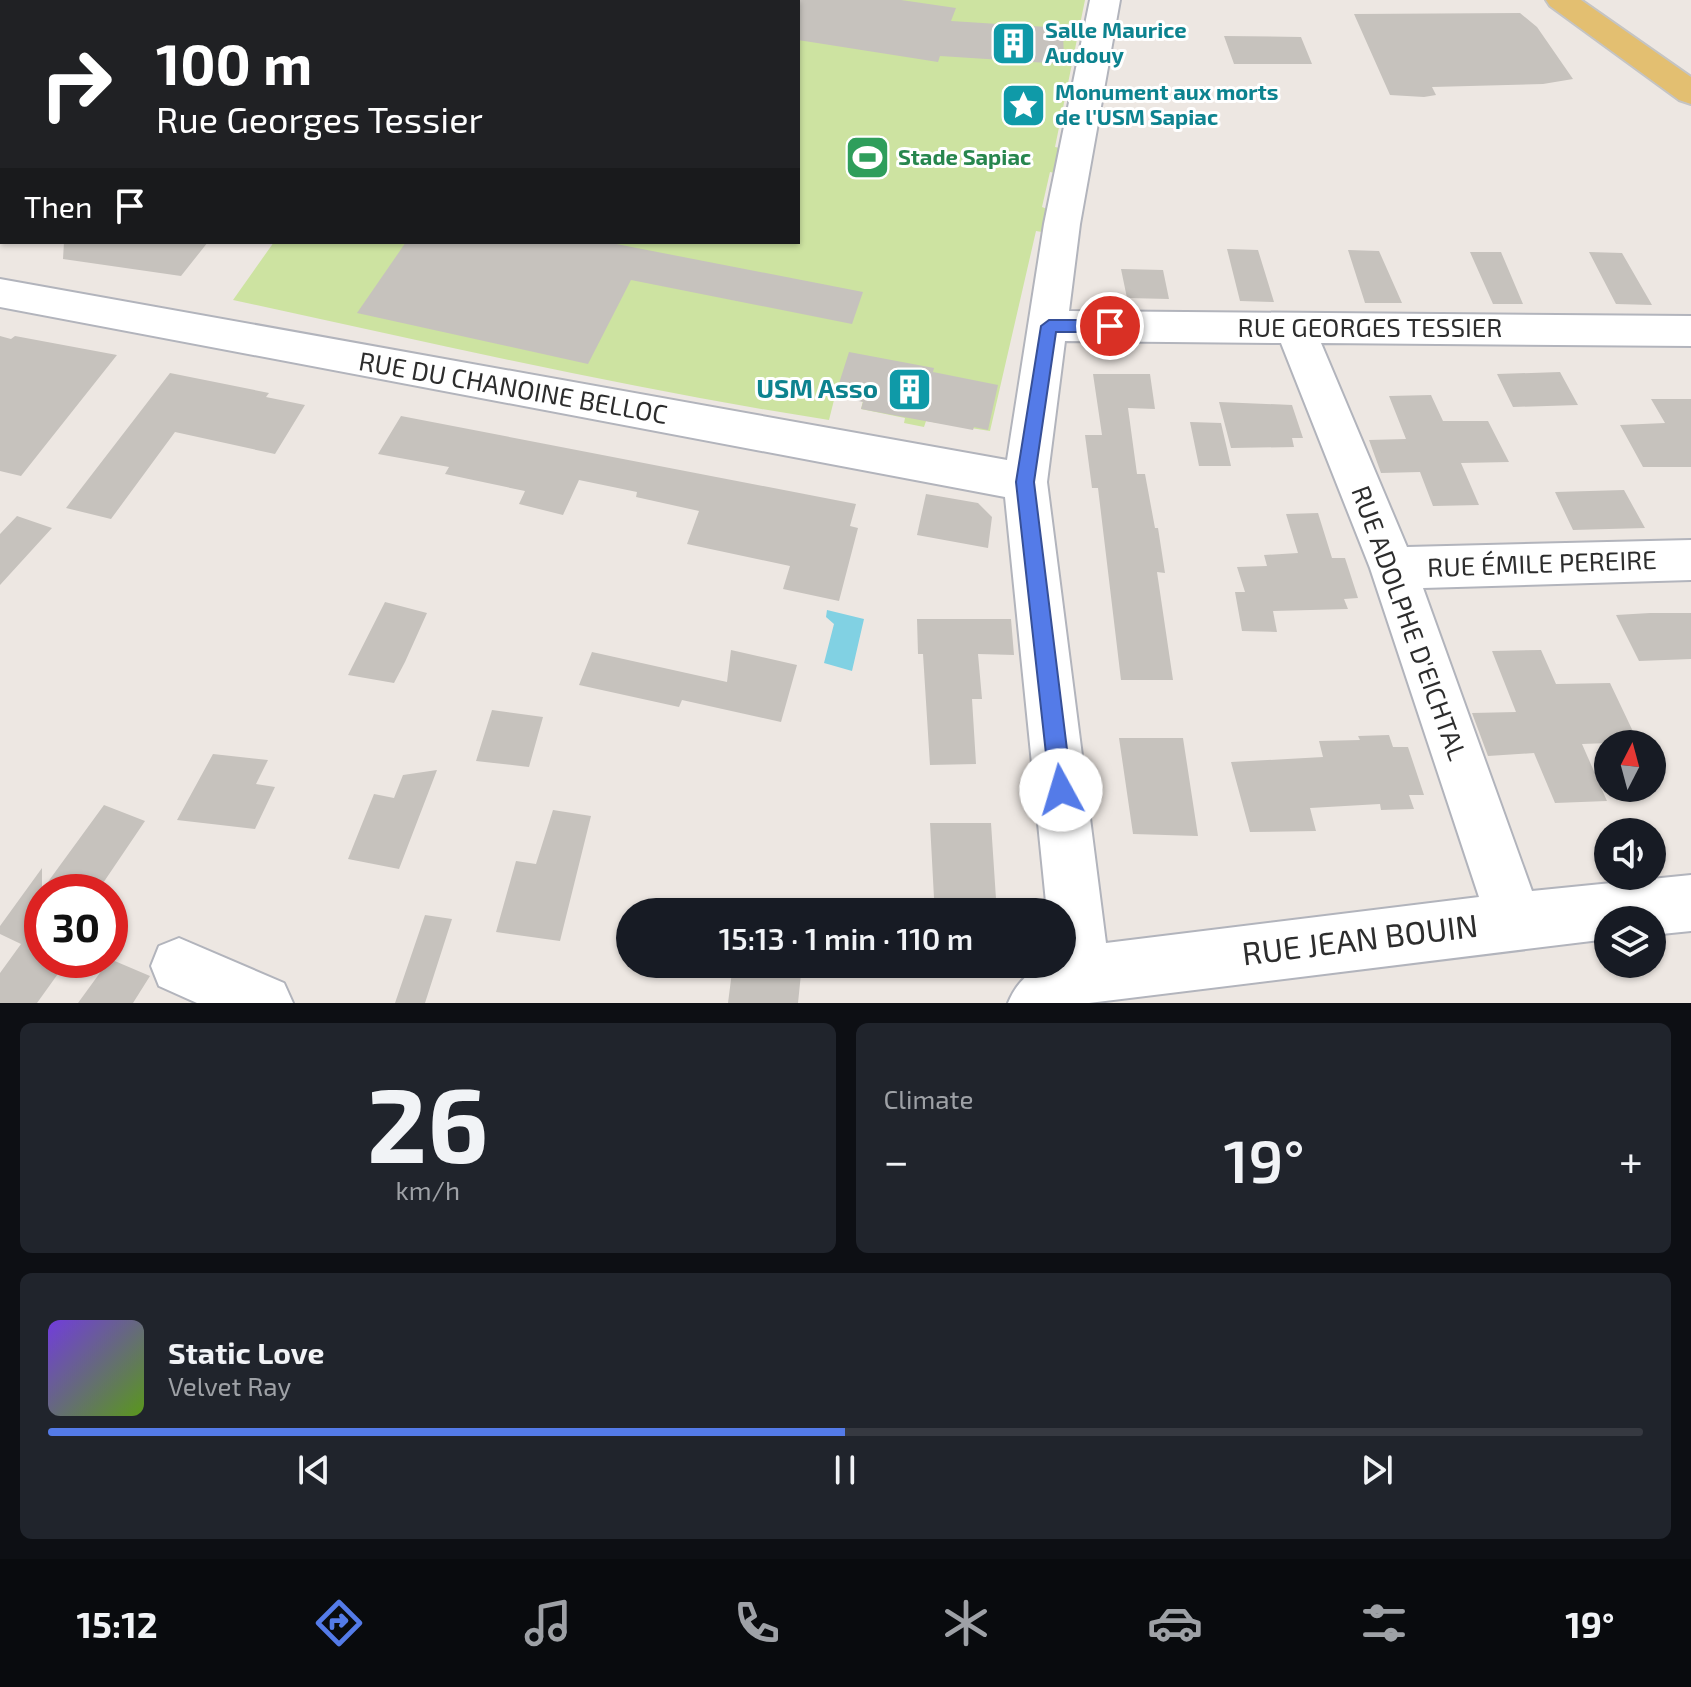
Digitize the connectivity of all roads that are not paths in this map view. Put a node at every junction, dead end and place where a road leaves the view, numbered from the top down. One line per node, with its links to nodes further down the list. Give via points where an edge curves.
1 (1105, 0): 5 (street, via 1062,224)
2 (1561, 0): 3 (main road)
3 (1691, 93)
4 (0, 293): 8 (street, RUE DU CHANOINE BELLOC)
5 (1049, 326): 6 (street, RUE GEORGES TESSIER); 8 (street)
6 (1295, 328): 7 (street, RUE GEORGES TESSIER); 10 (street, RUE ADOLPHE D'EICHTAL)
7 (1691, 331)
8 (1025, 482): 14 (street)
9 (1691, 560): 10 (street, RUE ÉMILE PEREIRE)
10 (1393, 568): 12 (street, RUE ADOLPHE D'EICHTAL)
11 (1691, 903): 12 (street, RUE JEAN BOUIN)
12 (1515, 921): 14 (street, RUE JEAN BOUIN)
13 (179, 966): 15 (street)
14 (1060, 989)
15 (264, 1003)

